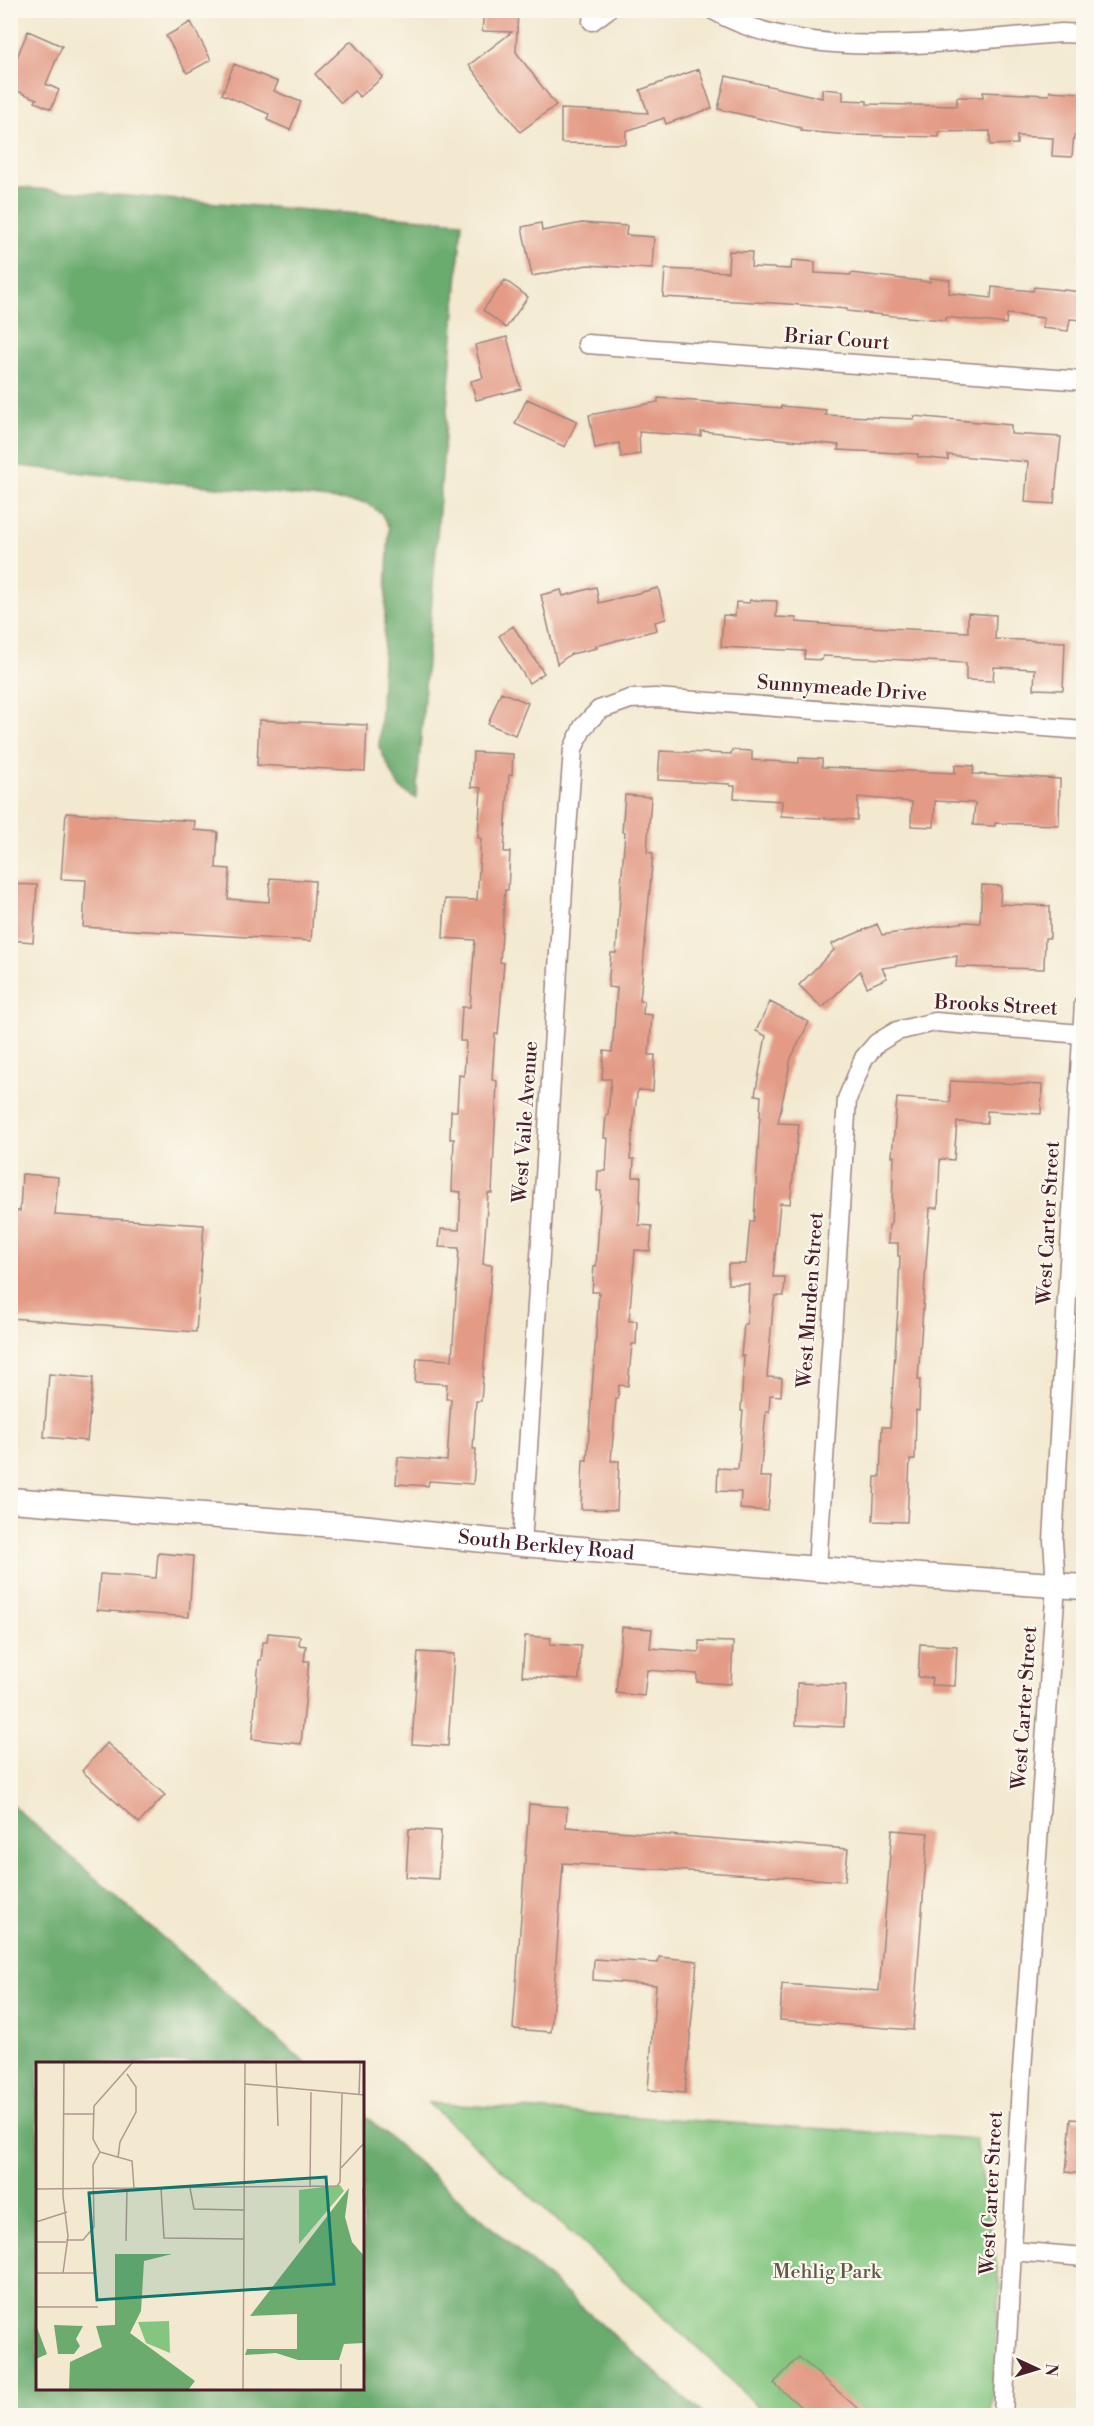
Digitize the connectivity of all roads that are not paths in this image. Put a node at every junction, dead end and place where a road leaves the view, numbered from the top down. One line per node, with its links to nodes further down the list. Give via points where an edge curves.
1 (713, 10): 2 (street, via 747,27 819,42 889,46)
2 (1083, 34)
3 (587, 344): 4 (street, Briar Court)
4 (1083, 381)
5 (599, 710): 6 (street, Sunnymeade Drive, via 630,699 656,698); 11 (street, West Vaile Avenue, via 583,727 573,749)
6 (1083, 730)
7 (1083, 1003): 8 (street, West Carter Street)
8 (1081, 1034): 9 (street, Brooks Street, via 935,1022 897,1030); 13 (street, West Carter Street, via 1053,1541)
9 (877, 1043): 12 (street, West Murden Street, via 864,1058 846,1099)
10 (10, 1500): 11 (street, South Berkley Road, via 360,1527)
11 (522, 1544): 12 (street, South Berkley Road)
12 (817, 1569): 13 (street, South Berkley Road)
13 (1056, 1585): 14 (street, South Berkley Road); 15 (street, West Carter Street)
14 (1083, 1587)
15 (1012, 2251): 16 (street); 17 (street, West Carter Street)
16 (1083, 2257)
17 (1002, 2415)

